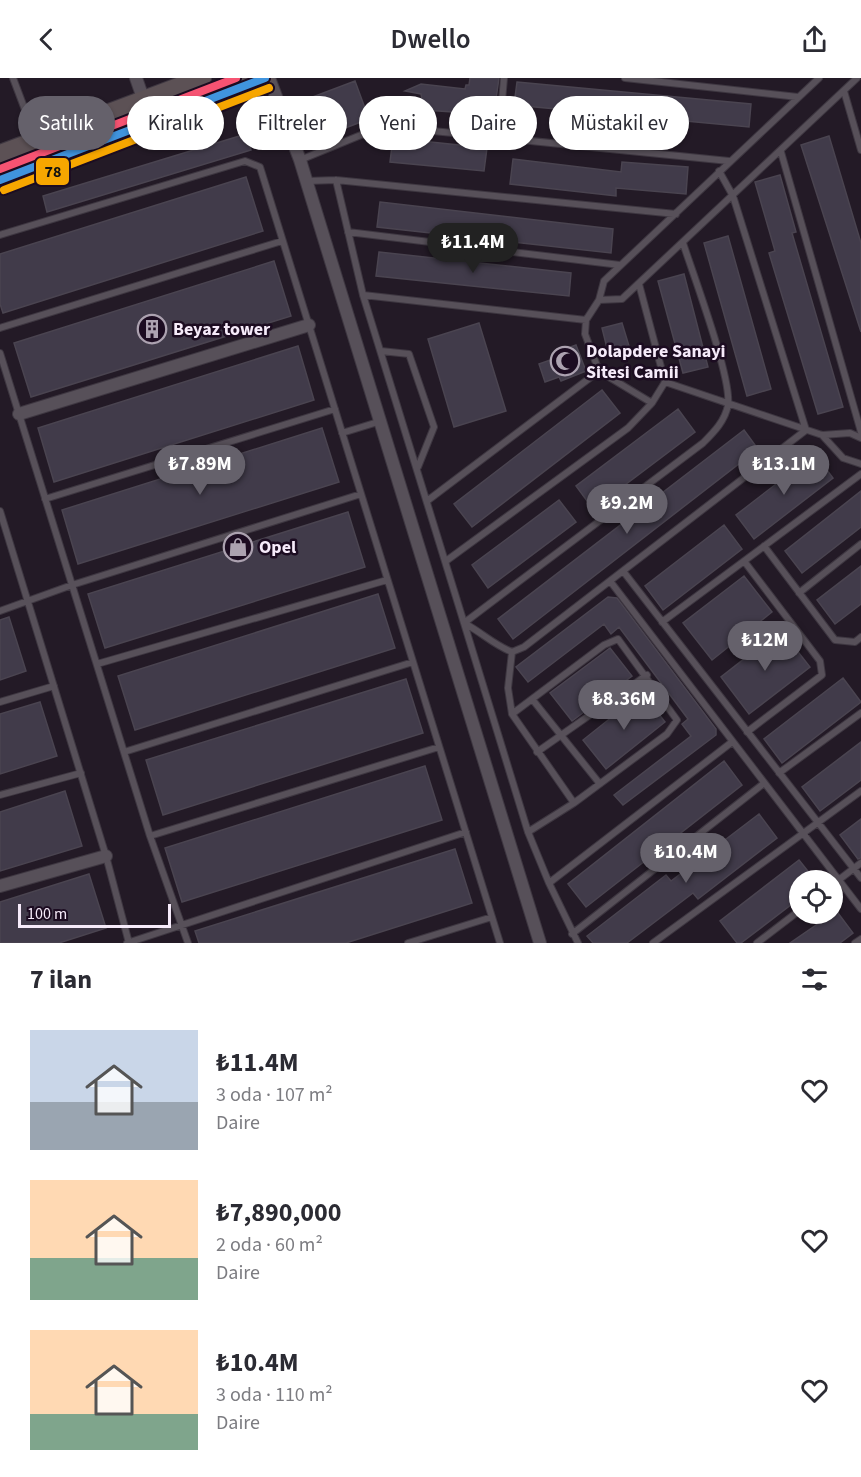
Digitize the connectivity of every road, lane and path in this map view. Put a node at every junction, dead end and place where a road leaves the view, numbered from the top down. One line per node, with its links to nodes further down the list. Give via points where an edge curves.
1 (13, 78): 10 (lane)
2 (136, 78): 11 (street)
3 (202, 78): 12 (main road)
4 (267, 78): 21 (street); 24 (main road)
5 (504, 78): 13 (lane)
6 (625, 78): 14 (lane)
7 (819, 78): 14 (lane)
8 (857, 78): 9 (lane)
9 (844, 91): 18 (lane); 19 (lane)
10 (20, 96)
11 (142, 96)
12 (149, 96)
13 (502, 96)
14 (798, 97): 22 (lane)
15 (449, 132): 21 (lane, via 384,126)
16 (537, 140): 22 (lane)
17 (18, 147): 20 (main road)
18 (861, 150)
19 (781, 152): 27 (lane); 50 (lane)
20 (0, 154)
21 (300, 160): 26 (street)
22 (729, 161): 23 (lane)
23 (719, 171): 27 (lane); 28 (lane)
24 (0, 180)
25 (336, 180): 26 (lane); 28 (lane); 29 (lane)
26 (306, 181): 48 (street)
27 (733, 196): 32 (lane); 49 (lane)
28 (676, 214): 33 (lane)
29 (348, 232): 33 (lane); 35 (lane)
30 (0, 235): 31 (lane, via 245,161 260,167)
31 (282, 241): 38 (lane); 39 (lane)
32 (683, 243): 34 (lane); 45 (lane, via 724,377)
33 (620, 265): 36 (lane, via 604,281)
34 (639, 284): 36 (lane, via 622,299); 43 (lane)
35 (363, 295): 37 (lane); 40 (lane)
36 (599, 300): 37 (lane)
37 (586, 320): 42 (lane, via 585,334)
38 (309, 325): 46 (lane); 47 (street)
39 (0, 328)
40 (381, 351): 55 (lane); 55 (lane, via 409,354 434,427)
41 (0, 353): 47 (lane)
42 (599, 371): 44 (lane); 59 (lane)
43 (665, 382): 44 (lane); 45 (lane)
44 (652, 402): 63 (lane, via 628,428)
45 (728, 404): 49 (lane); 73 (lane, via 721,425 703,443)
46 (335, 409): 51 (lane); 58 (lane)
47 (19, 414): 58 (lane)
48 (378, 422): 51 (lane); 121 (street)
49 (806, 430): 52 (lane); 65 (lane)
50 (861, 432)
51 (342, 433): 57 (lane)
52 (822, 435): 53 (lane, via 850,433); 54 (lane, via 843,458)
53 (861, 438)
54 (861, 465)
55 (418, 467): 59 (lane)
56 (861, 474): 62 (lane)
57 (361, 494): 66 (lane); 68 (lane)
58 (45, 499): 68 (lane)
59 (427, 501): 63 (lane)
60 (0, 514): 70 (lane)
61 (861, 544): 69 (lane)
62 (764, 546): 64 (lane); 69 (lane)
63 (446, 561): 73 (lane)
64 (744, 561): 72 (lane); 84 (lane, via 820,661 822,675)
65 (623, 571): 67 (lane); 72 (lane)
66 (387, 580): 76 (lane); 77 (lane)
67 (610, 581): 75 (lane, via 524,648); 86 (lane)
68 (72, 585): 70 (lane); 77 (lane)
69 (799, 593): 74 (lane, via 835,640 855,642)
70 (29, 603): 71 (lane); 79 (lane)
71 (0, 612)
72 (662, 622): 84 (lane)
73 (464, 623): 75 (lane); 99 (lane)
74 (861, 637)
75 (512, 652): 83 (lane, via 508,688)
76 (413, 662): 87 (lane); 88 (lane)
77 (96, 664): 88 (lane)
78 (647, 675): 80 (lane, via 618,639 604,645); 85 (lane); 92 (lane, via 677,720 667,734)
79 (54, 686): 81 (lane); 90 (lane)
80 (532, 699): 83 (lane); 85 (lane)
81 (0, 702)
82 (861, 713): 91 (lane)
83 (512, 714): 89 (lane)
84 (747, 732): 91 (lane)
85 (561, 735): 89 (lane); 92 (lane)
86 (732, 742): 93 (lane); 108 (lane)
87 (439, 747): 98 (lane); 101 (lane)
88 (124, 752): 101 (lane)
89 (537, 752): 96 (lane)
90 (81, 773): 95 (lane); 102 (lane)
91 (779, 773): 97 (lane)
92 (600, 784): 96 (lane)
93 (763, 784): 100 (lane); 115 (lane)
94 (861, 791): 97 (lane)
95 (0, 795)
96 (574, 803): 99 (lane)
97 (817, 824): 100 (lane); 104 (lane)
98 (466, 832): 112 (lane); 114 (lane)
99 (528, 832): 108 (lane)
100 (802, 835): 105 (lane); 123 (lane)
101 (150, 836): 114 (lane)
102 (106, 856): 110 (street); 117 (lane)
103 (861, 864): 104 (lane)
104 (854, 869): 106 (lane); 107 (lane)
105 (831, 870)
106 (843, 877)
107 (861, 878)
108 (549, 884): 115 (lane)
109 (843, 885): 111 (lane)
110 (0, 886)
111 (861, 909)
112 (492, 917): 119 (lane); 120 (lane)
113 (789, 918): 124 (lane)
114 (182, 924): 117 (lane); 118 (lane)
115 (572, 934): 122 (lane)
116 (861, 939): 125 (lane)
117 (128, 943)
118 (188, 943)
119 (408, 943)
120 (500, 943)
121 (540, 943)
122 (578, 943)
123 (653, 943)
124 (757, 943)
125 (855, 943)

